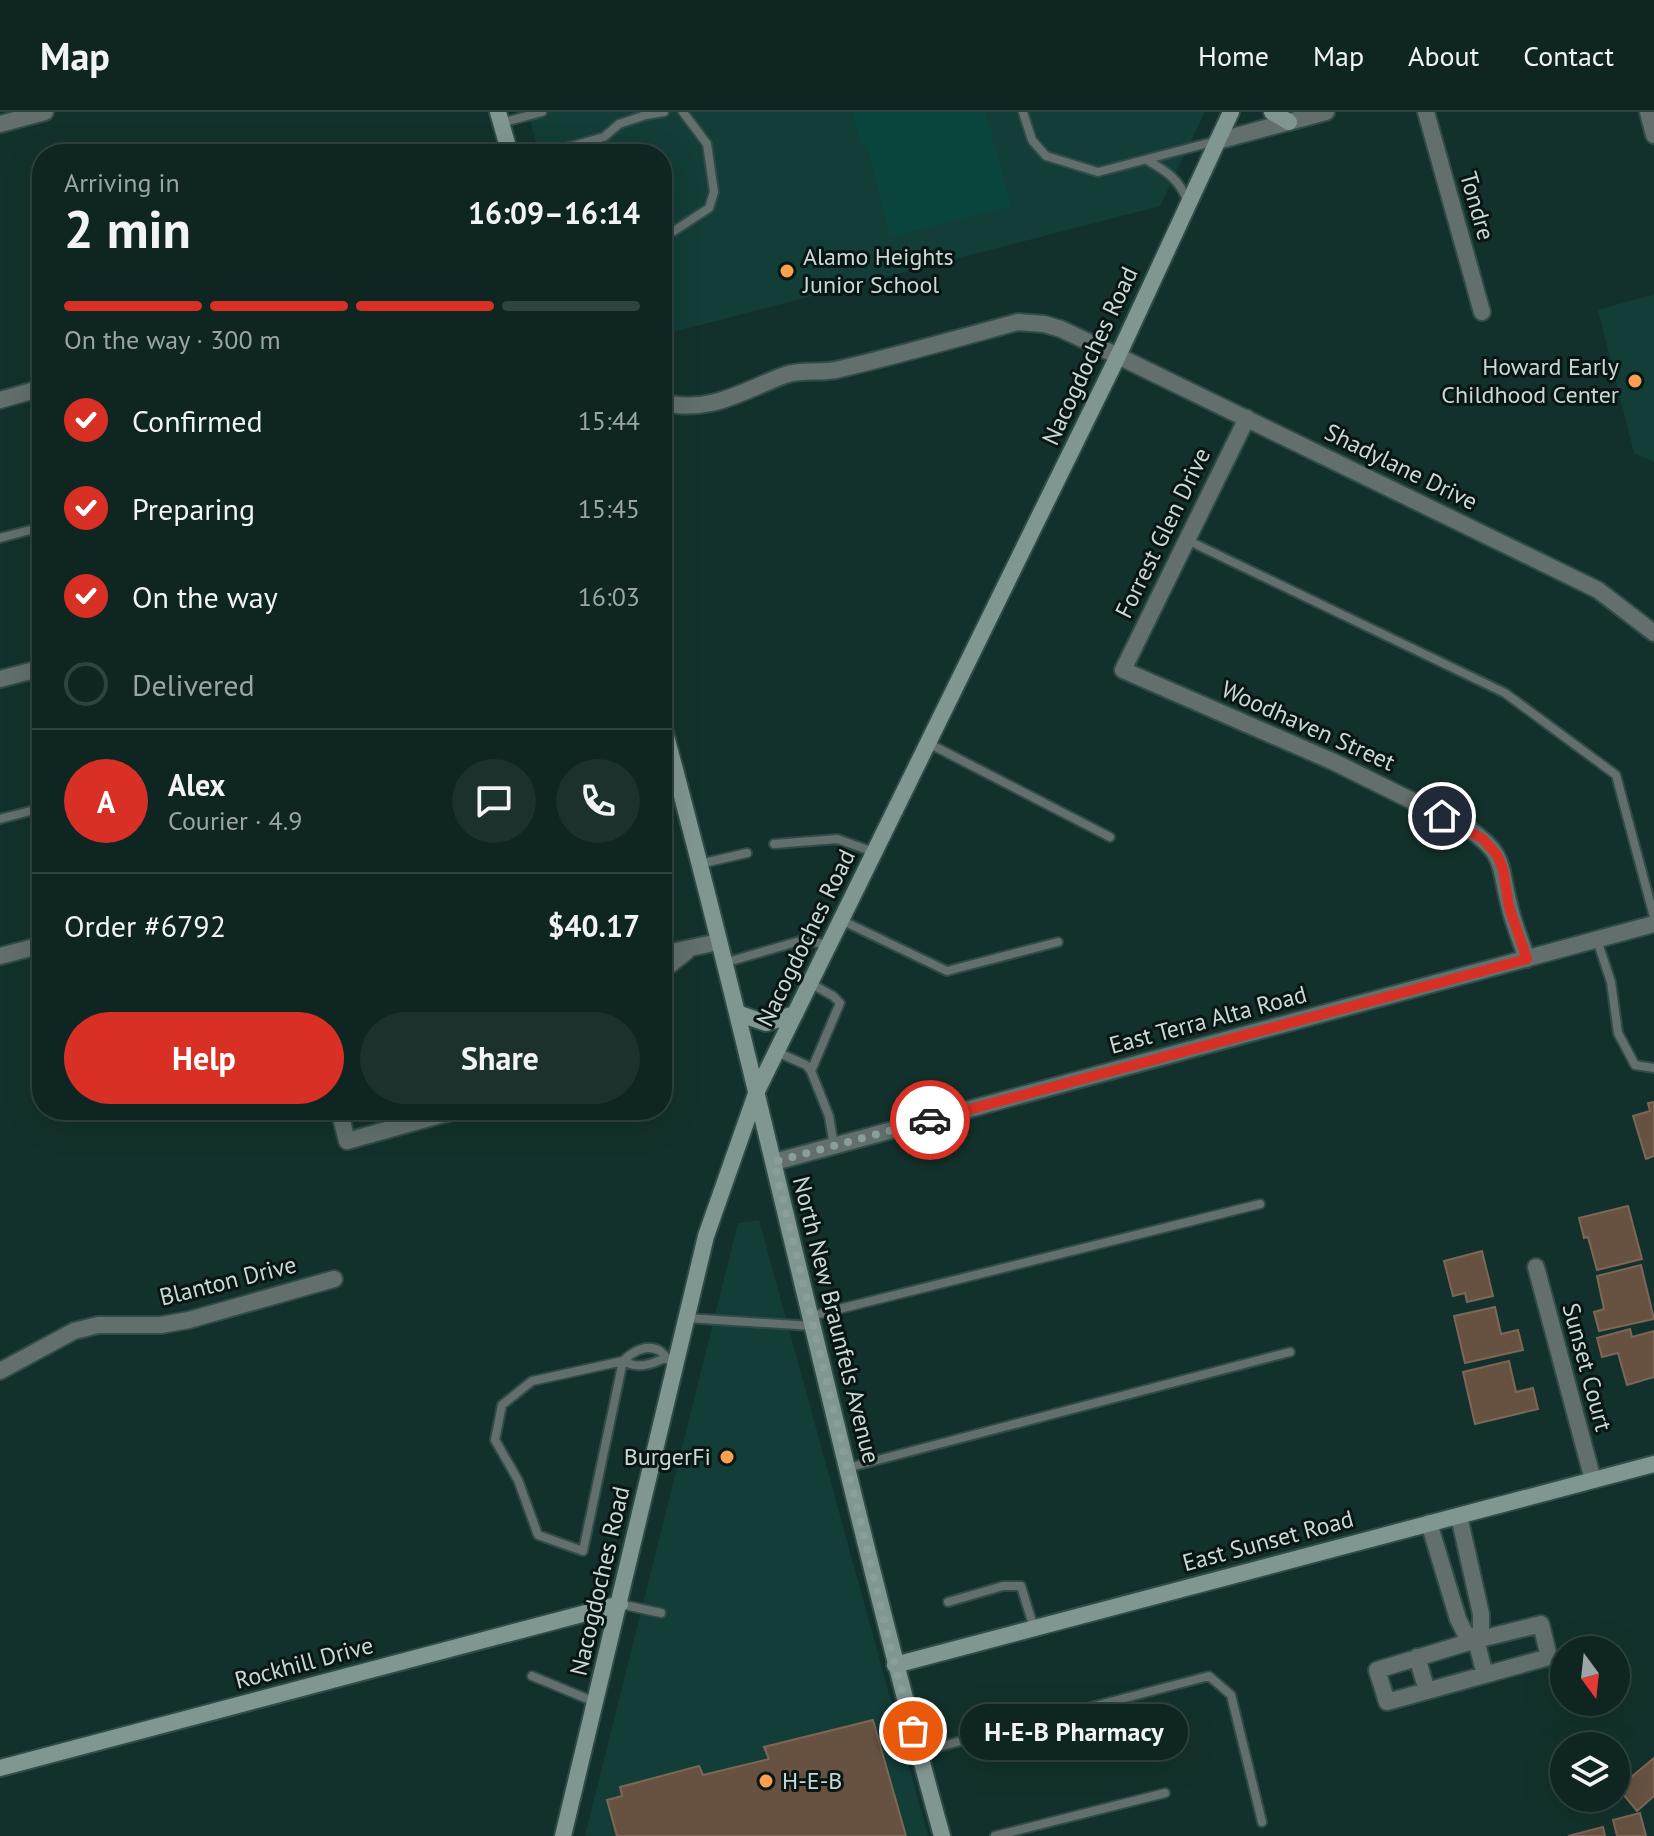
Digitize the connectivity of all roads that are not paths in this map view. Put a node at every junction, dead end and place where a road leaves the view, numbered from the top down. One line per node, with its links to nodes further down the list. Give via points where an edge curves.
1 (542, 112): 11 (lane)
2 (664, 112): 17 (lane, via 619,124 604,137)
3 (683, 112): 20 (lane, via 707,144 714,192 709,208)
4 (1023, 112): 18 (lane, via 1032,140 1046,156 1098,172)
5 (1231, 112): 15 (street, Nacogdoches Road)
6 (1272, 112): 12 (street)
7 (1326, 112): 12 (street)
8 (1426, 112): 21 (street, Tondre)
9 (1648, 112): 14 (street)
10 (38, 113): 13 (street)
11 (500, 117): 16 (street)
12 (1289, 122): 15 (street)
13 (0, 124)
14 (1654, 135)
15 (1217, 141): 18 (lane); 19 (street, Nacogdoches Road)
16 (507, 144)
17 (579, 144)
18 (1147, 160): 19 (lane, via 1181,185)
19 (1189, 203): 22 (street, Nacogdoches Road)
20 (672, 231)
21 (1482, 312)
22 (1118, 356): 25 (street, Shadylane Drive, via 1061,329 1018,322 838,370 787,374 704,405); 26 (street, Shadylane Drive); 34 (street, Nacogdoches Road)
23 (32, 391): 24 (street)
24 (0, 400)
25 (672, 405)
26 (1247, 418): 29 (street, Forrest Glen Drive); 30 (street, Shadylane Drive, via 1598,590)
27 (32, 530): 28 (lane)
28 (0, 538)
29 (1187, 540): 31 (street, Forrest Glen Drive); 43 (lane, via 1505,693 1616,775)
30 (1654, 633)
31 (1123, 670): 54 (street, Woodhaven Street, via 1334,762 1483,839 1503,869)
32 (32, 671): 33 (street)
33 (0, 679)
34 (928, 743): 38 (lane); 40 (street, Nacogdoches Road)
35 (672, 781): 42 (street, North New Braunfels Avenue)
36 (32, 811): 37 (lane)
37 (0, 819)
38 (1110, 837)
39 (774, 844): 40 (lane, via 837,839)
40 (875, 852): 44 (street, Nacogdoches Road)
41 (747, 853): 42 (lane)
42 (699, 864): 47 (street, North New Braunfels Avenue)
43 (1654, 917)
44 (841, 920): 48 (lane, via 947,971); 49 (street, Nacogdoches Road)
45 (1654, 924): 46 (street, East Terra Alta Road)
46 (1597, 940): 54 (street, East Terra Alta Road); 61 (lane, via 1622,1042 1635,1065)
47 (718, 942): 51 (street); 56 (street, North New Braunfels Avenue)
48 (1058, 942)
49 (829, 945): 56 (lane, via 803,940); 57 (street, Nacogdoches Road)
50 (32, 948): 53 (street)
51 (688, 950): 52 (street); 55 (street)
52 (672, 952)
53 (0, 956)
54 (1527, 959): 66 (street, East Terra Alta Road)
55 (672, 963)
56 (724, 963): 58 (street, North New Braunfels Avenue)
57 (810, 983): 59 (street, Nacogdoches Road); 62 (lane, via 840,1003)
58 (737, 1013): 59 (street, via 766,1023); 63 (street, North New Braunfels Avenue)
59 (795, 1014): 60 (street, Nacogdoches Road)
60 (777, 1052): 62 (lane); 63 (street, Nacogdoches Road)
61 (1654, 1068)
62 (811, 1071): 66 (lane, via 829,1116)
63 (757, 1091): 67 (street, North New Braunfels Avenue); 71 (street, Nacogdoches Road, via 706,1236)
64 (342, 1120): 65 (street, via 347,1141)
65 (422, 1120)
66 (834, 1146): 67 (street, East Terra Alta Road)
67 (774, 1162): 72 (street, North New Braunfels Avenue)
68 (1260, 1204): 72 (lane)
69 (1536, 1267): 79 (street, Sunset Court)
70 (334, 1279): 76 (street, Blanton Drive, via 189,1320 74,1331)
71 (687, 1318): 72 (lane); 75 (street, Nacogdoches Road)
72 (812, 1321): 78 (street, North New Braunfels Avenue)
73 (1290, 1352): 78 (lane)
74 (623, 1361): 74 (lane, via 601,1463 583,1551 538,1535 518,1480 495,1440 502,1405 532,1381); 75 (lane, via 634,1366); 75 (lane, via 633,1351 650,1349)
75 (670, 1362): 85 (street, Nacogdoches Road)
76 (0, 1371)
77 (1654, 1464): 79 (street, East Sunset Road)
78 (847, 1468): 90 (street, North New Braunfels Avenue)
79 (1593, 1480): 80 (street, East Sunset Road)
80 (1459, 1516): 81 (street, East Sunset Road); 82 (street)
81 (1429, 1523): 83 (street); 87 (street, East Sunset Road)
82 (1475, 1587): 83 (street); 88 (street, via 1481,1614)
83 (1450, 1593): 88 (street, via 1465,1633)
84 (948, 1602): 87 (lane, via 1021,1586)
85 (620, 1604): 86 (lane); 94 (street, Nacogdoches Road); 96 (street, Rockhill Drive)
86 (661, 1613)
87 (1034, 1628): 90 (street, East Sunset Road)
88 (1476, 1640): 89 (street); 91 (street); 91 (street, via 1541,1624 1549,1657)
89 (1417, 1657): 93 (street); 93 (street, via 1377,1670 1387,1702)
90 (895, 1665): 95 (street, North New Braunfels Avenue)
91 (1485, 1675): 93 (street)
92 (532, 1676): 94 (lane)
93 (1427, 1691)
94 (596, 1702): 99 (street, Nacogdoches Road)
95 (919, 1752): 98 (lane, via 1209,1676 1231,1695); 100 (street, North New Braunfels Avenue)
96 (0, 1768)
97 (1165, 1793): 101 (lane)
98 (1262, 1822)
99 (563, 1836)
100 (942, 1836)
101 (995, 1836)

